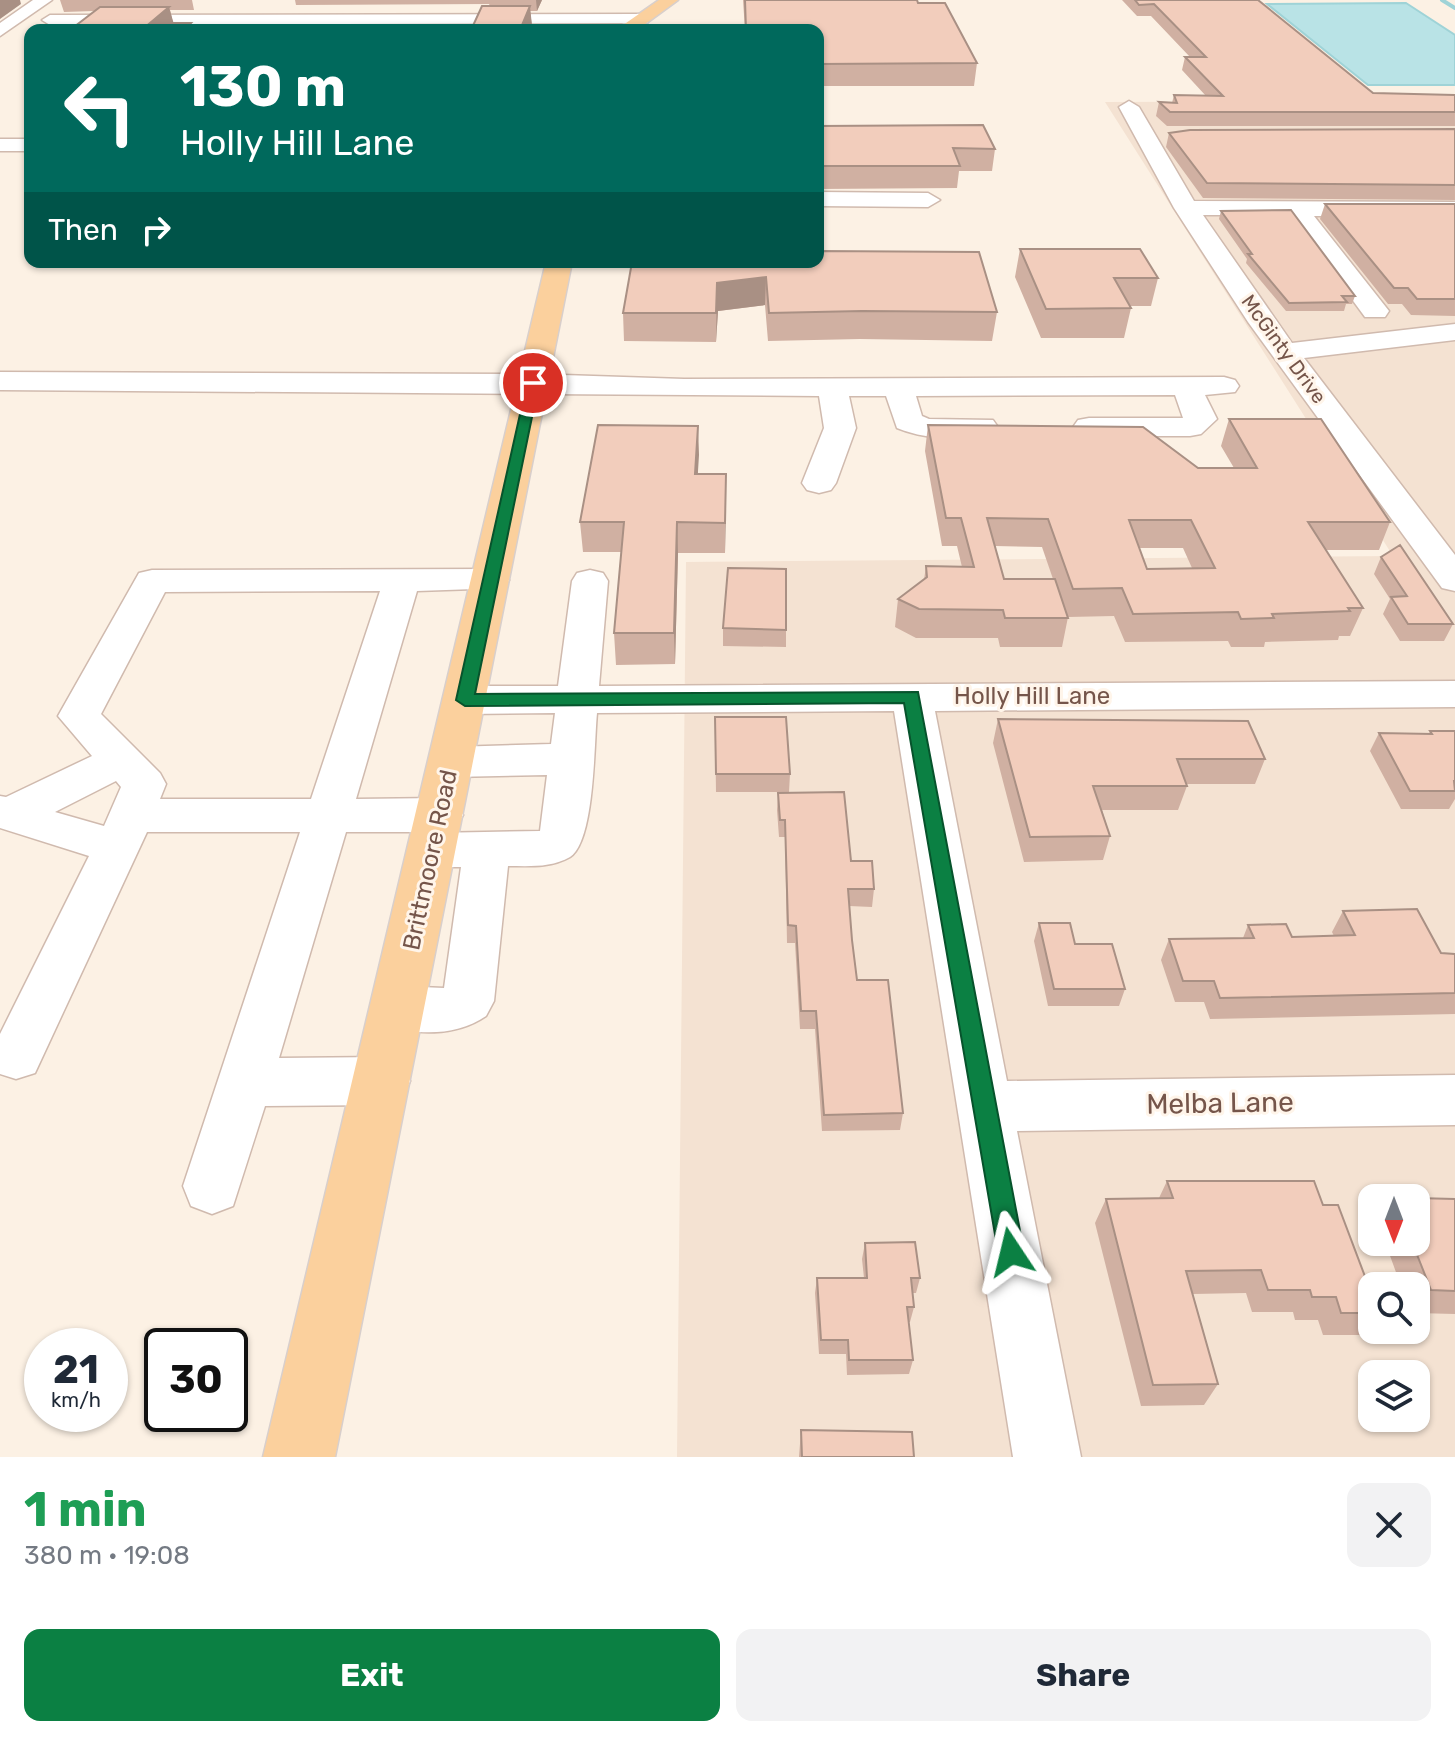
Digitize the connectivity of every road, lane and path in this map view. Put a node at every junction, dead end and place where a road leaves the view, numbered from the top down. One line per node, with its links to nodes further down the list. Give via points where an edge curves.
1 (44, 0): 6 (street)
2 (248, 0): 7 (street)
3 (569, 0): 5 (street)
4 (670, 0): 8 (main road)
5 (564, 18): 7 (street); 8 (street)
6 (9, 19): 11 (street)
7 (227, 19): 9 (street)
8 (641, 19): 10 (main road)
9 (50, 20)
10 (634, 24)
11 (0, 31)
12 (1129, 107): 17 (street, McGinty Drive, via 1155,135)
13 (0, 145): 14 (street)
14 (24, 145)
15 (824, 199): 16 (street)
16 (928, 200)
17 (1186, 208): 18 (street); 23 (street, McGinty Drive)
18 (1296, 208): 19 (street); 21 (street)
19 (1455, 209)
20 (558, 268): 25 (main road, Brittmoore Road)
21 (1375, 311)
22 (1455, 332): 23 (street)
23 (1284, 352): 35 (street, McGinty Drive)
24 (0, 381): 25 (street)
25 (533, 383): 29 (street); 34 (main road, Brittmoore Road)
26 (1185, 386): 27 (street); 28 (street); 31 (street, via 1202,419 1190,427)
27 (1224, 386)
28 (899, 387): 29 (street); 30 (street, via 908,421 924,428)
29 (832, 388): 32 (street, via 840,428)
30 (1018, 427)
31 (1065, 427)
32 (819, 483)
33 (402, 580): 34 (street); 42 (street, via 152,581 79,716); 45 (street)
34 (491, 580): 40 (main road, Brittmoore Road)
35 (1455, 580)
36 (590, 581): 39 (street)
37 (1455, 694): 38 (street, Holly Hill Lane)
38 (912, 697): 39 (street, Holly Hill Lane); 54 (street)
39 (580, 699): 40 (street, Holly Hill Lane); 41 (street)
40 (465, 700): 43 (main road, Brittmoore Road)
41 (573, 759): 43 (street); 48 (street, via 557,843 546,848)
42 (122, 760): 44 (street); 46 (street, via 144,784)
43 (452, 762): 47 (main road, Brittmoore Road)
44 (5, 813): 46 (street)
45 (328, 816): 46 (street); 47 (street); 52 (street)
46 (124, 832): 50 (street)
47 (436, 832): 48 (street); 49 (main road, Brittmoore Road)
48 (487, 849): 49 (street, via 468,1001 449,1010)
49 (398, 1008): 51 (main road, Brittmoore Road)
50 (16, 1056)
51 (383, 1081): 52 (street); 56 (main road, Brittmoore Road)
52 (244, 1082): 55 (street)
53 (1455, 1100): 54 (street, Melba Lane)
54 (985, 1106): 57 (street)
55 (212, 1186)
56 (299, 1457)
57 (1047, 1457)

